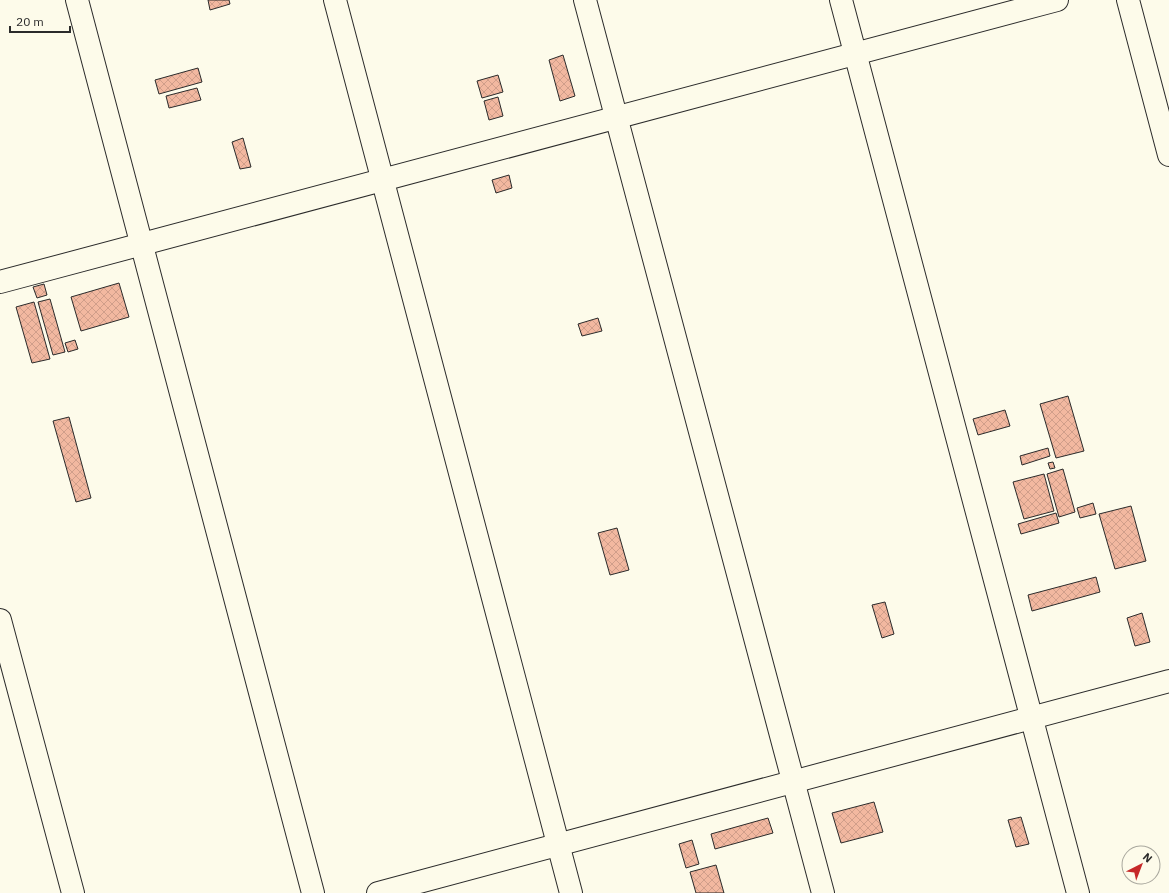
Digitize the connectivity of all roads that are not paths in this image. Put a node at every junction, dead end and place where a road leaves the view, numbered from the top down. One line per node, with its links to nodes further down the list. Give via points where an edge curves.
1 (77, 0): 11 (street)
2 (335, 0): 10 (street)
3 (585, 0): 8 (street)
4 (841, 0): 7 (street)
5 (1057, 0): 7 (street)
6 (1128, 0): 9 (street)
7 (855, 54): 8 (street); 15 (street)
8 (616, 118): 10 (street); 16 (street)
9 (1169, 155)
10 (382, 180): 11 (street); 17 (street)
11 (141, 244): 12 (street); 19 (street)
12 (0, 282)
13 (0, 620): 18 (street)
14 (1169, 681): 15 (street)
15 (1032, 718): 16 (street); 23 (street)
16 (793, 782): 17 (street); 22 (street)
17 (558, 845): 20 (street); 21 (street)
18 (73, 893)
19 (313, 893)
20 (378, 893)
21 (571, 893)
22 (823, 893)
23 (1078, 893)

